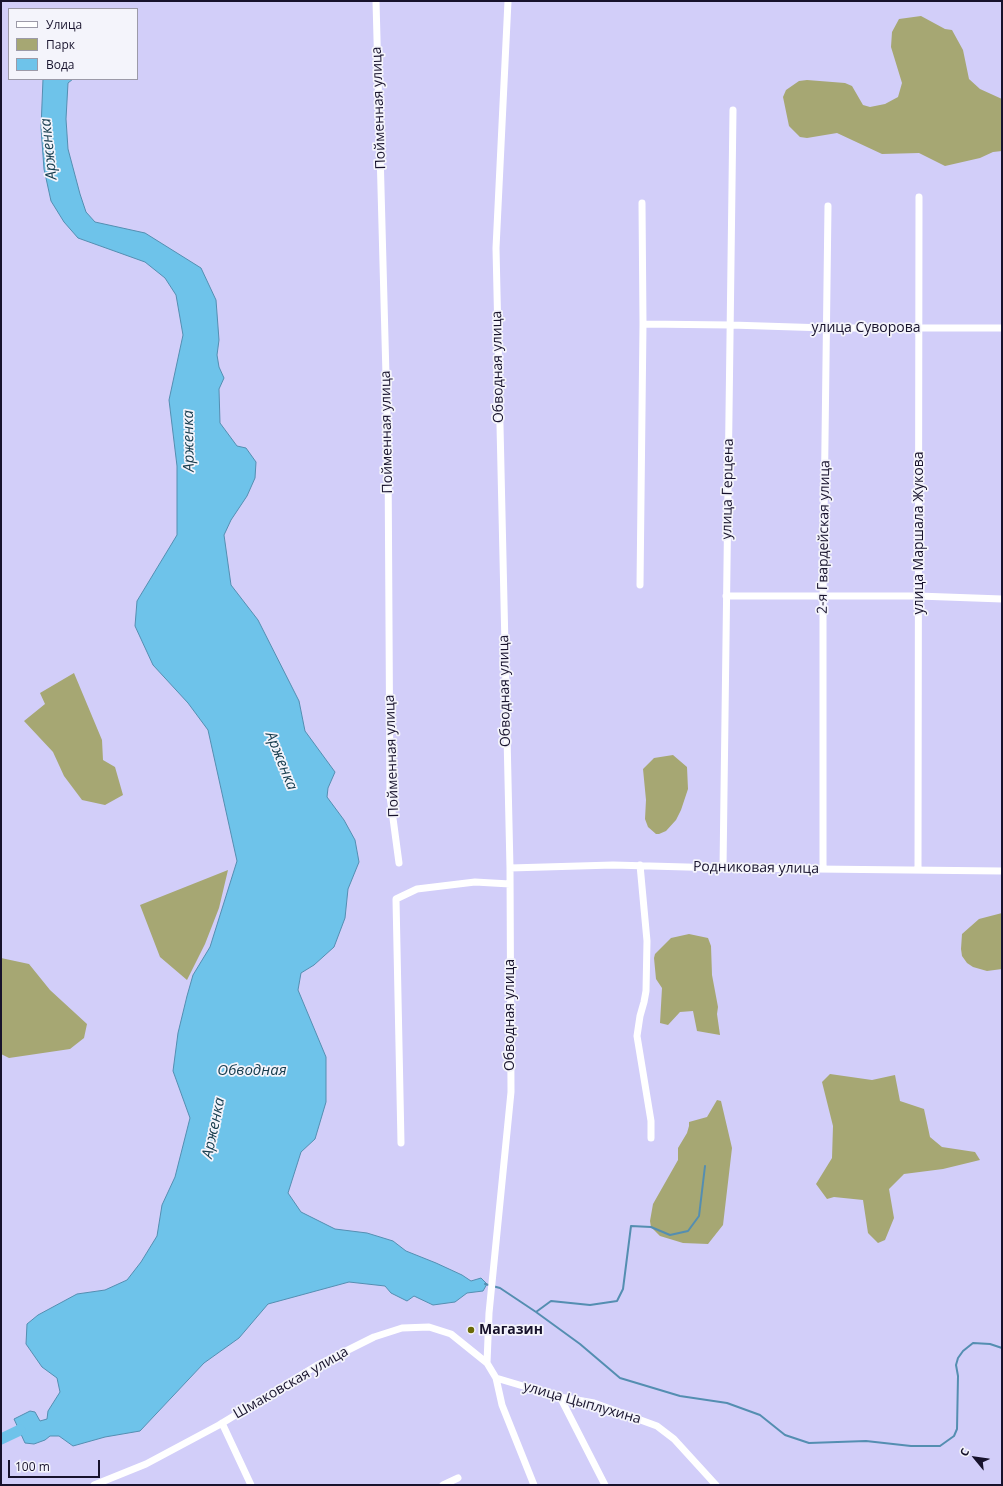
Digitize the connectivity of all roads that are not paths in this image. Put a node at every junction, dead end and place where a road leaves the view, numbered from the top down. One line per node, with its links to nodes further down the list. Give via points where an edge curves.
1 (376, 1): 17 (street, Пойменная улица, via 388,451 390,796)
2 (508, 1): 19 (street, Обводная улица, via 496,248)
3 (734, 110): 8 (street, улица Герцена)
4 (919, 197): 10 (street, улица Маршала Жукова)
5 (642, 203): 7 (street)
6 (828, 206): 9 (street, 2-я Гвардейская улица)
7 (643, 324): 8 (street, улица Суворова); 12 (street)
8 (731, 325): 9 (street, улица Суворова); 13 (street, улица Герцена)
9 (826, 328): 10 (street, улица Суворова); 14 (street, 2-я Гвардейская улица)
10 (919, 328): 11 (street, улица Суворова); 15 (street, улица Маршала Жукова)
11 (1002, 328)
12 (640, 585)
13 (726, 596): 14 (street); 20 (street, улица Герцена)
14 (822, 596): 15 (street); 21 (street, 2-я Гвардейская улица)
15 (918, 596): 16 (street); 22 (street, улица Маршала Жукова)
16 (1002, 599)
17 (399, 863)
18 (640, 865): 19 (street, Родниковая улица); 20 (street, Родниковая улица); 25 (street, via 647,941 646,991 637,1036 651,1121)
19 (510, 868): 24 (street, Обводная улица)
20 (723, 868): 21 (street, Родниковая улица)
21 (823, 869): 22 (street, Родниковая улица)
22 (918, 870): 23 (street, Родниковая улица)
23 (1002, 871)
24 (510, 884): 26 (street, via 475,882 417,889 396,899); 27 (street, Обводная улица, via 510,1092 489,1313)
25 (651, 1138)
26 (401, 1143)
27 (487, 1363): 28 (street); 30 (street, Шмаковская улица, via 451,1334 429,1327 402,1328 374,1337 316,1366)
28 (496, 1378): 29 (street, улица Цыплухина); 35 (street, via 502,1404)
29 (560, 1397): 36 (street); 37 (street, улица Цыплухина, via 594,1403 657,1426 674,1439)
30 (222, 1423): 32 (street, Шмаковская улица, via 146,1464); 33 (street)
31 (458, 1478): 34 (street)
32 (94, 1485)
33 (251, 1485)
34 (443, 1485)
35 (534, 1485)
36 (605, 1485)
37 (716, 1485)

